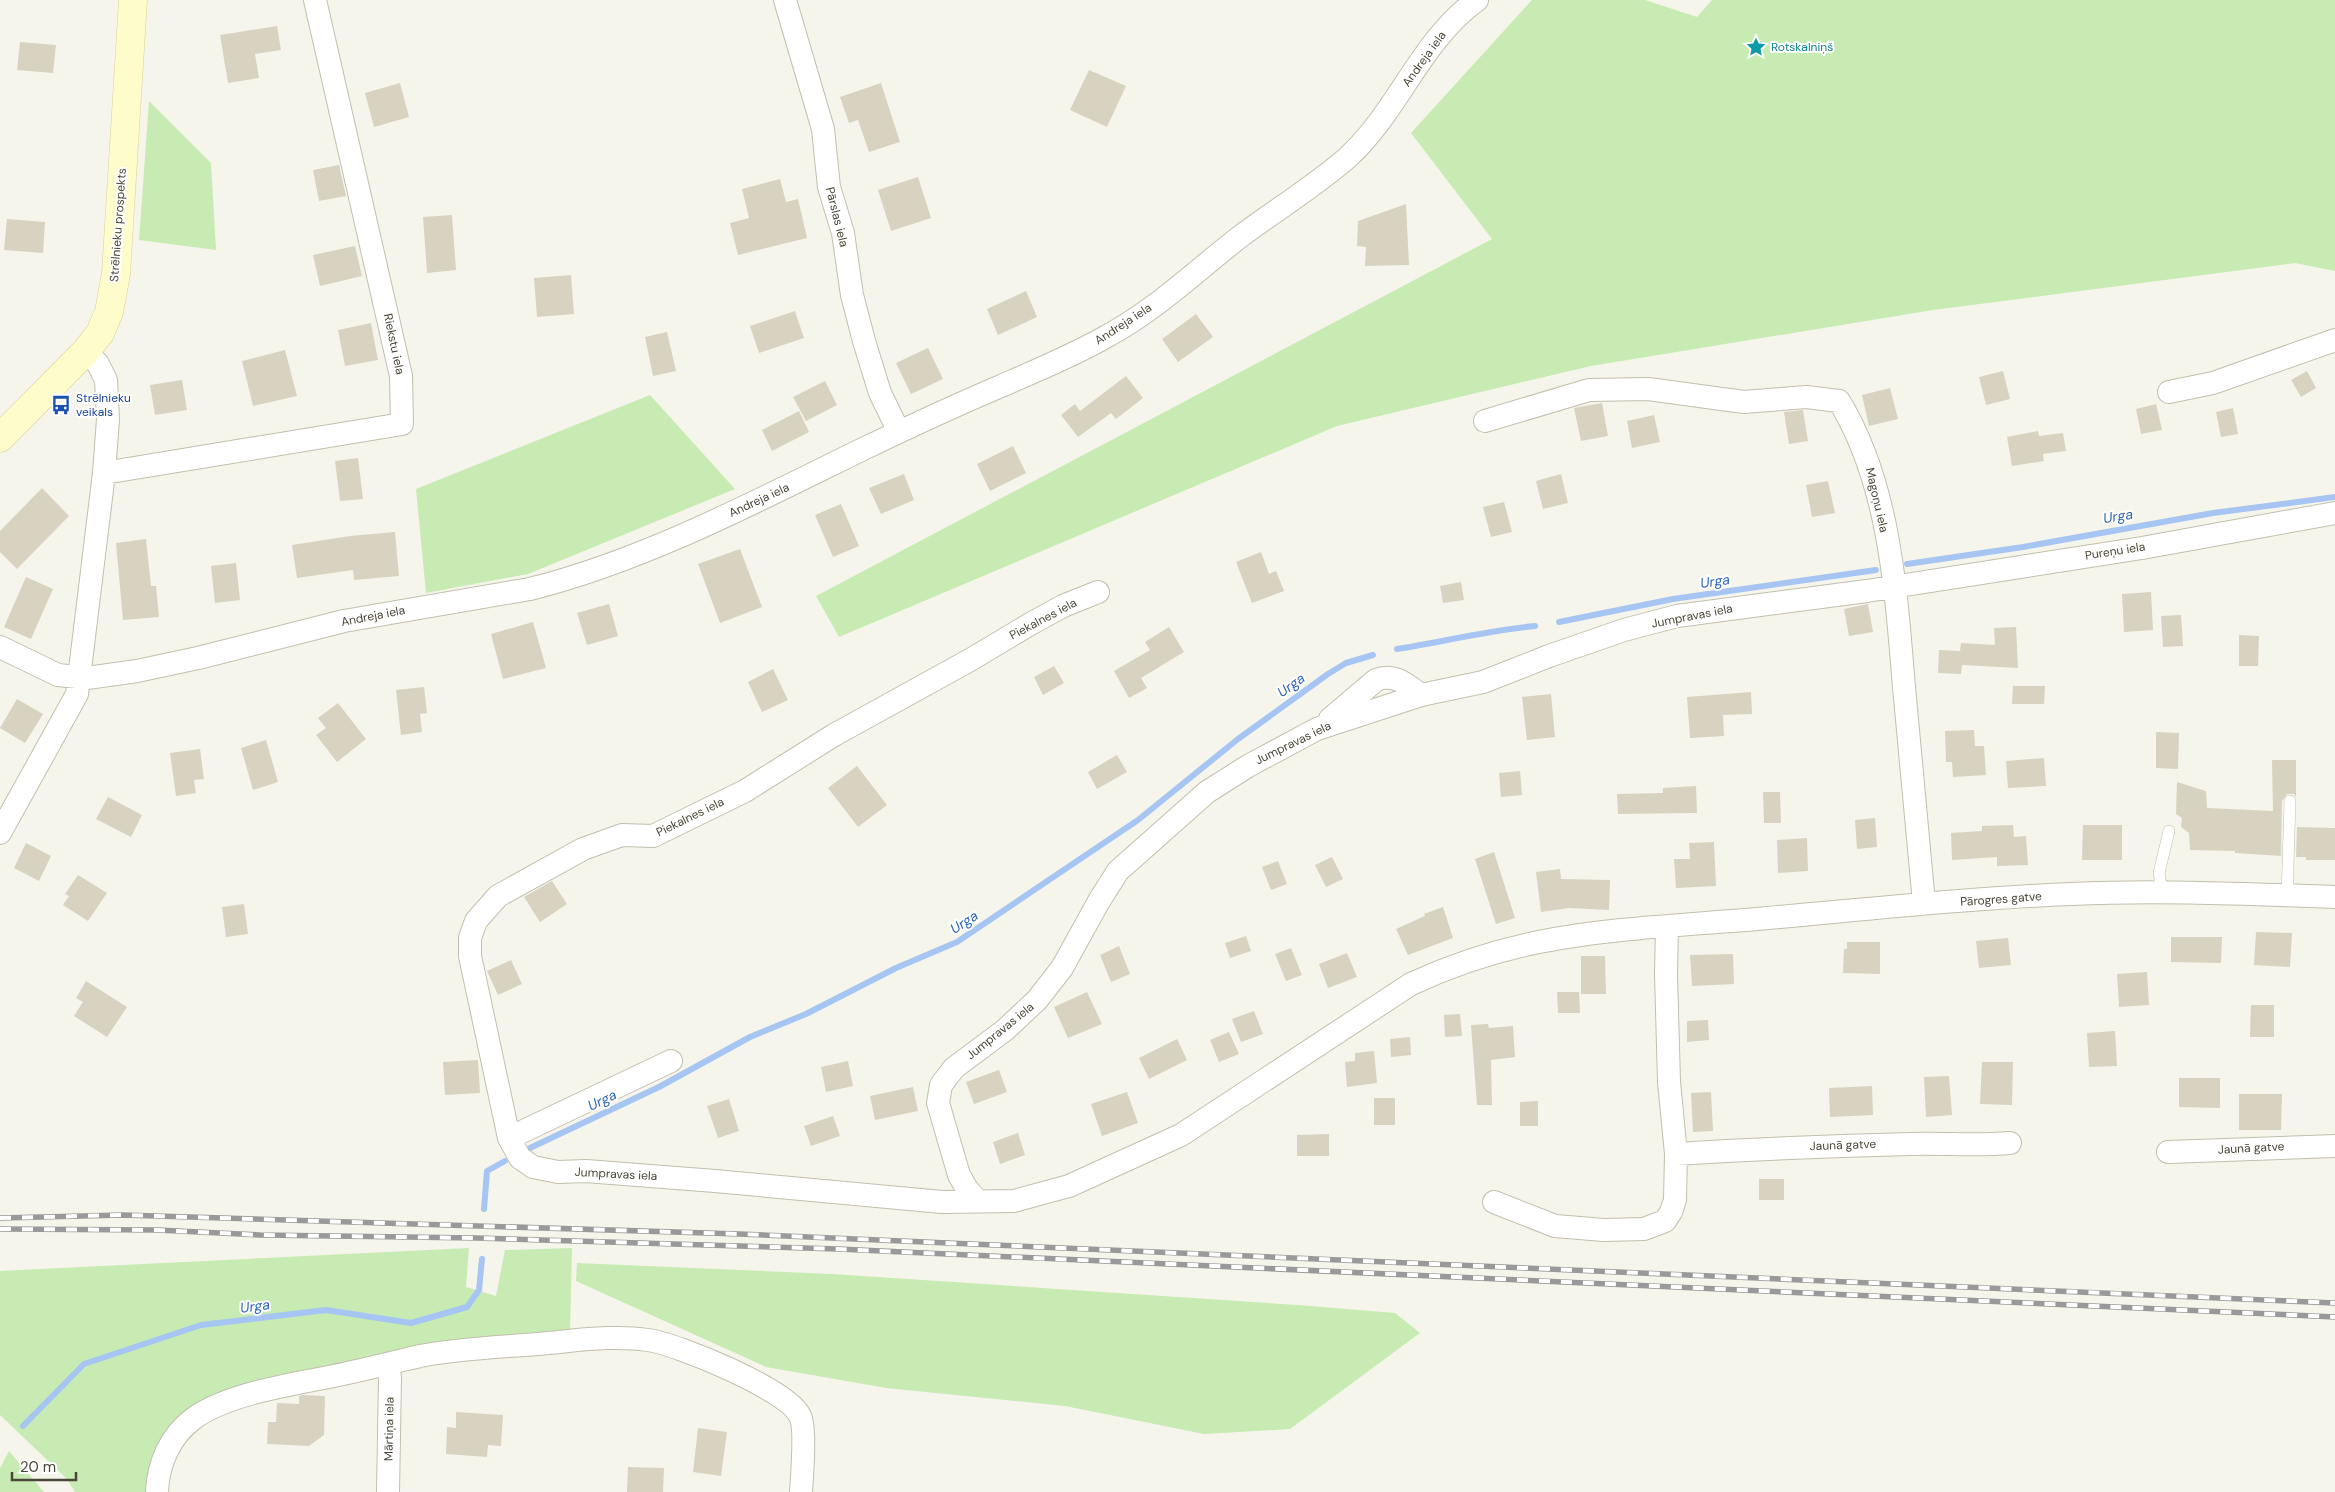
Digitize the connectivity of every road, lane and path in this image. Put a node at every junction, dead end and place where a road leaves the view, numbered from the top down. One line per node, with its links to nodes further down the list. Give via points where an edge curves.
1 (133, 0): 6 (street, Strēlnieku prospekts, via 116,274 100,333)
2 (315, 0): 11 (street, Riekstu iela, via 401,376 402,424)
3 (785, 0): 9 (street, Pārslas iela, via 823,129 829,188 843,233 852,295 864,341 880,393)
4 (1473, 2): 9 (street, Andreja iela, via 1439,36 1413,70 1392,106 1348,157 1138,318 1056,362)
5 (2335, 340): 7 (street, via 2213,384)
6 (86, 351): 10 (street, Strēlnieku prospekts); 11 (street, via 106,380 108,419)
7 (2169, 392)
8 (1485, 421): 13 (street, Magoņu iela, via 1589,390 1648,389 1744,402 1806,397 1839,401 1854,425 1875,481)
9 (899, 432): 16 (street, Andreja iela, via 688,532 561,582 344,621 137,671)
10 (0, 438)
11 (104, 473): 16 (street)
12 (2335, 513): 13 (street, Pureņu iela, via 2142,548)
13 (1895, 585): 23 (street, Magoņu iela); 31 (street, Jumpravas iela, via 1677,616 1624,630 1483,682 1421,695 1402,681 1385,677 1376,680 1317,730 1248,766 1207,792 1118,871 1062,968 1037,1000 1005,1030 954,1068 941,1085 938,1102 959,1175)
14 (1098, 592): 26 (street, Piekalnes iela, via 1032,623 834,736 745,791 653,836 622,835 584,849 498,896 476,921 470,938 470,956)
15 (0, 647): 16 (street, Andreja iela, via 58,675)
16 (79, 678): 19 (street, via 77,694 70,708)
17 (2290, 801): 21 (lane)
18 (2169, 831): 20 (lane, via 2159,873)
19 (0, 833)
20 (2162, 892): 21 (street, Pārogres gatve); 23 (street, Pārogres gatve)
21 (2287, 896): 22 (street, Pārogres gatve)
22 (2335, 897)
23 (1924, 903): 24 (street, Pārogres gatve)
24 (1667, 927): 30 (street, via 1669,1082); 31 (street, Jumpravas iela, via 1540,942 1444,969 1410,984 1181,1135 1069,1186 1014,1201)
25 (671, 1061): 26 (street)
26 (509, 1138): 31 (street, Jumpravas iela, via 520,1158 533,1167 558,1172 586,1171 715,1181 942,1202)
27 (2010, 1143): 30 (street, Jaunā gatve, via 1773,1147)
28 (2335, 1146): 29 (street, Jaunā gatve)
29 (2168, 1152)
30 (1676, 1154): 32 (street, via 1675,1200 1671,1212 1665,1221 1644,1229 1555,1226)
31 (978, 1201)
32 (1494, 1202)
33 (388, 1365): 34 (street, via 250,1395 212,1407 177,1432 162,1462); 35 (street, Mārtiņa iela); 36 (street, via 421,1356 613,1337 679,1347 778,1395 801,1416)
34 (157, 1492)
35 (388, 1492)
36 (801, 1492)

